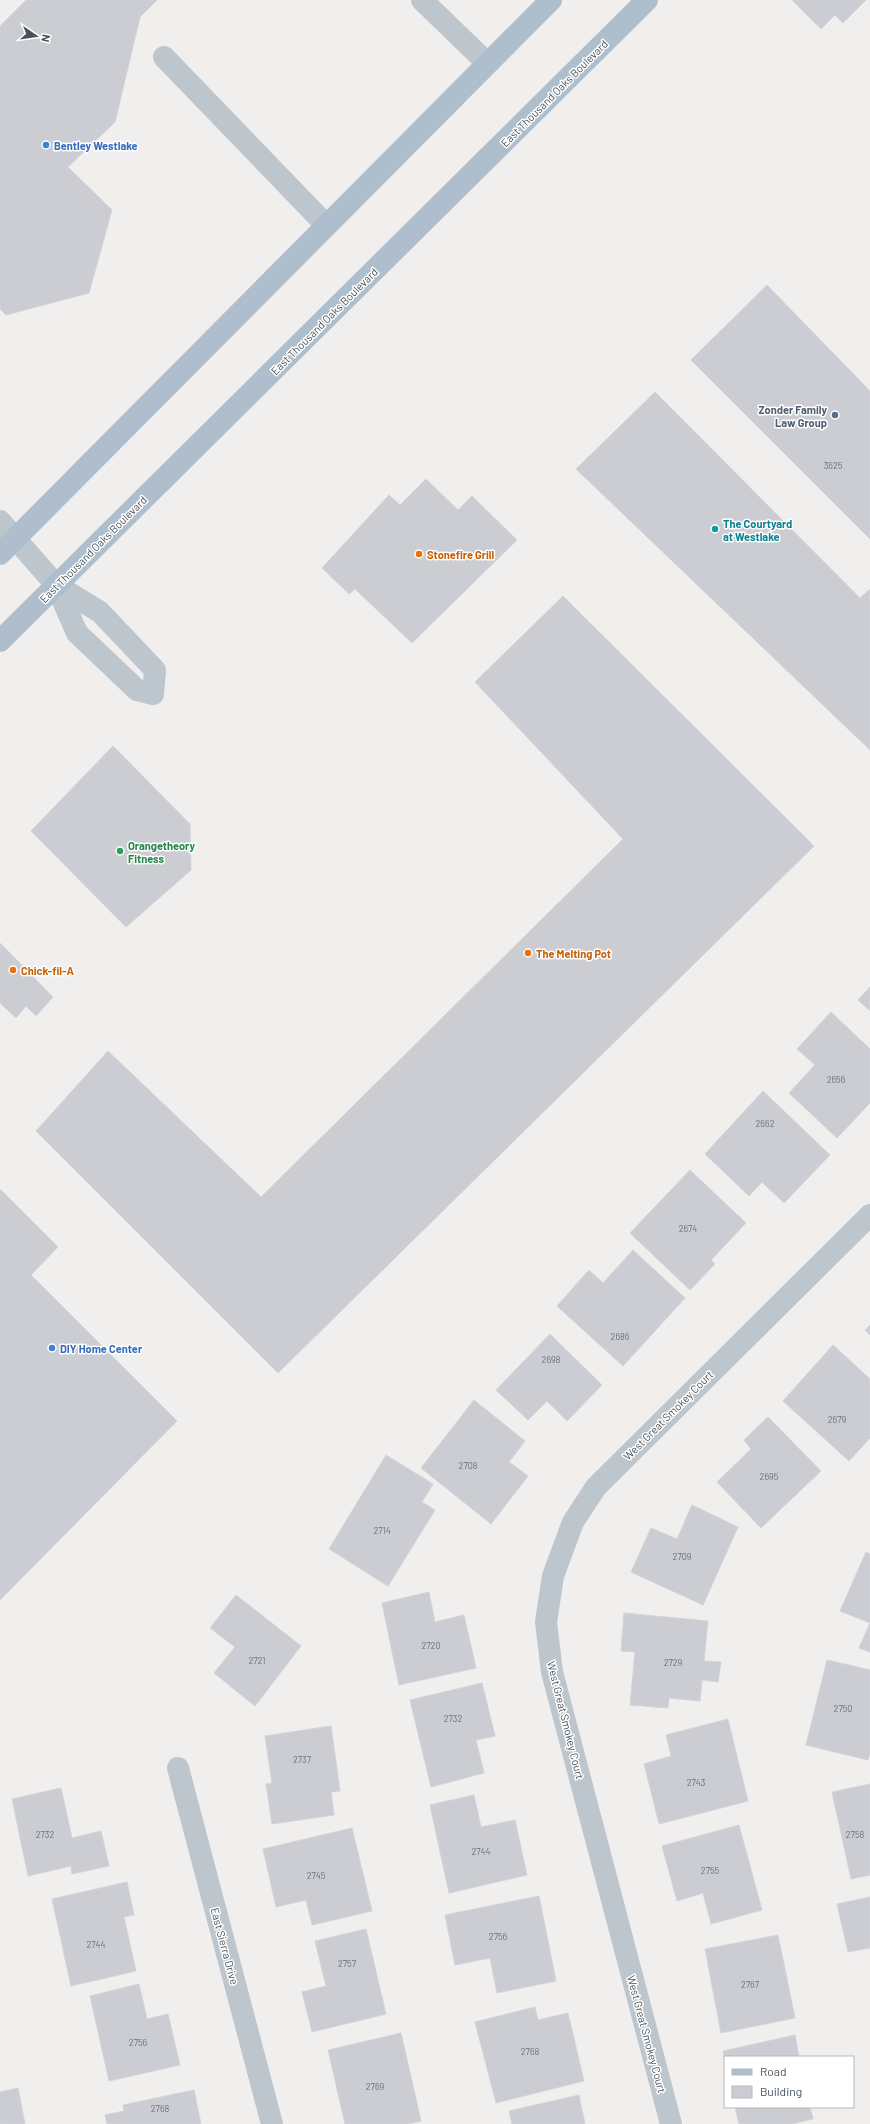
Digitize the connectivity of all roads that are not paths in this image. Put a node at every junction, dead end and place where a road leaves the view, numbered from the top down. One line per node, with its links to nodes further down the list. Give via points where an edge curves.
1 (422, 0): 5 (street)
2 (551, 0): 5 (main road)
3 (647, 0): 10 (main road, East Thousand Oaks Boulevard)
4 (164, 58): 6 (street)
5 (487, 63): 6 (main road)
6 (326, 225): 8 (main road)
7 (0, 521): 8 (street)
8 (16, 538): 9 (main road); 10 (street)
9 (0, 554)
10 (56, 585): 10 (street, via 77,633 136,690 153,694 155,670 100,612); 11 (main road, East Thousand Oaks Boulevard)
11 (0, 641)
12 (870, 1215): 15 (street, West Great Smokey Court, via 596,1487 573,1522 553,1576 546,1622 552,1672)
13 (178, 1768): 14 (street, East Sierra Drive)
14 (272, 2124)
15 (670, 2124)

